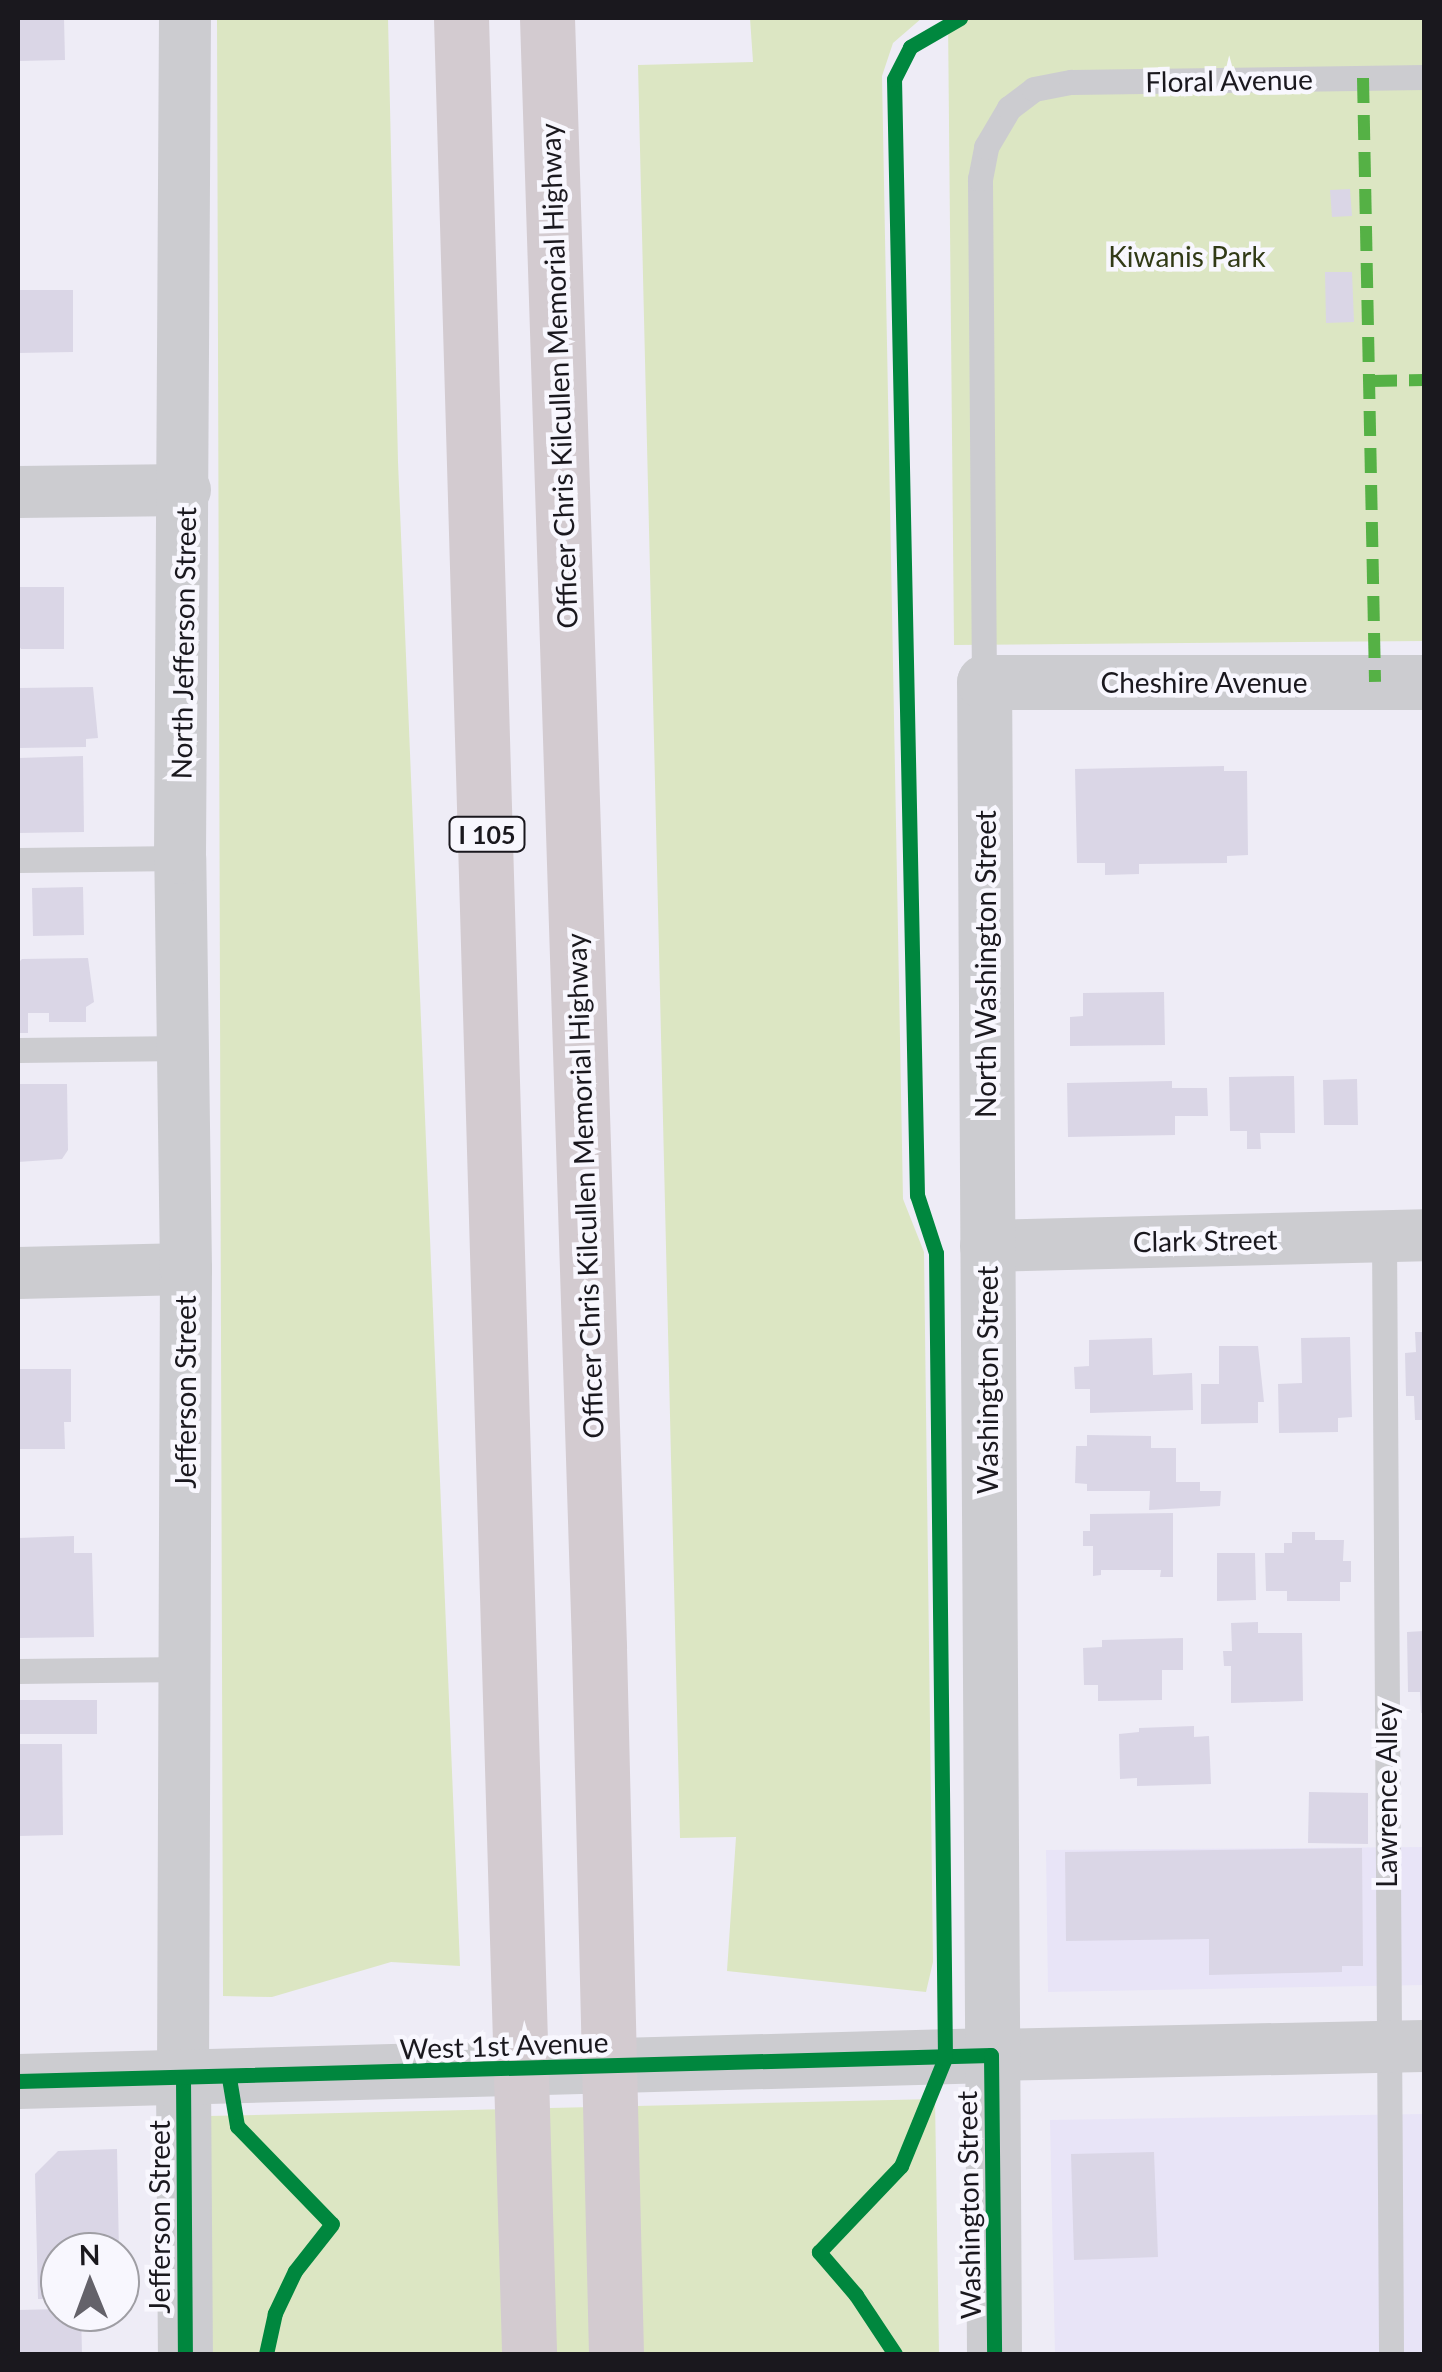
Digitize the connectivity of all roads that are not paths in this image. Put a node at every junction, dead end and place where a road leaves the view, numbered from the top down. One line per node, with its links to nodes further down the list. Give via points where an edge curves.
1 (185, 18): 5 (street, North Jefferson Street)
2 (461, 18): 24 (highway, I 105)
3 (547, 18): 25 (highway, Officer Chris Kilcullen Memorial Highway)
4 (1424, 77): 7 (lane, Floral Avenue, via 1071,82 1034,90 1009,108 995,128 980,179)
5 (184, 490): 6 (street); 9 (street, North Jefferson Street)
6 (18, 492)
7 (984, 682): 8 (street, Cheshire Avenue); 14 (street, North Washington Street)
8 (1424, 682)
9 (180, 858): 10 (lane); 11 (street, North Jefferson Street)
10 (18, 860)
11 (183, 1048): 12 (lane); 15 (street, North Jefferson Street)
12 (18, 1050)
13 (1404, 1235): 14 (street, Clark Street); 19 (lane, Lawrence Alley)
14 (986, 1246): 20 (street, Washington Street)
15 (186, 1269): 16 (street); 17 (street, Jefferson Street)
16 (18, 1273)
17 (184, 1669): 18 (lane); 21 (street, Jefferson Street)
18 (18, 1671)
19 (1406, 2047): 20 (street, West 1st Avenue); 27 (lane, Lawrence Alley)
20 (992, 2055): 21 (street, West 1st Avenue); 26 (street, Washington Street)
21 (183, 2078): 22 (street, West 1st Avenue); 23 (street, Jefferson Street)
22 (18, 2081)
23 (185, 2354)
24 (529, 2354)
25 (616, 2354)
26 (994, 2354)
27 (1391, 2354)

